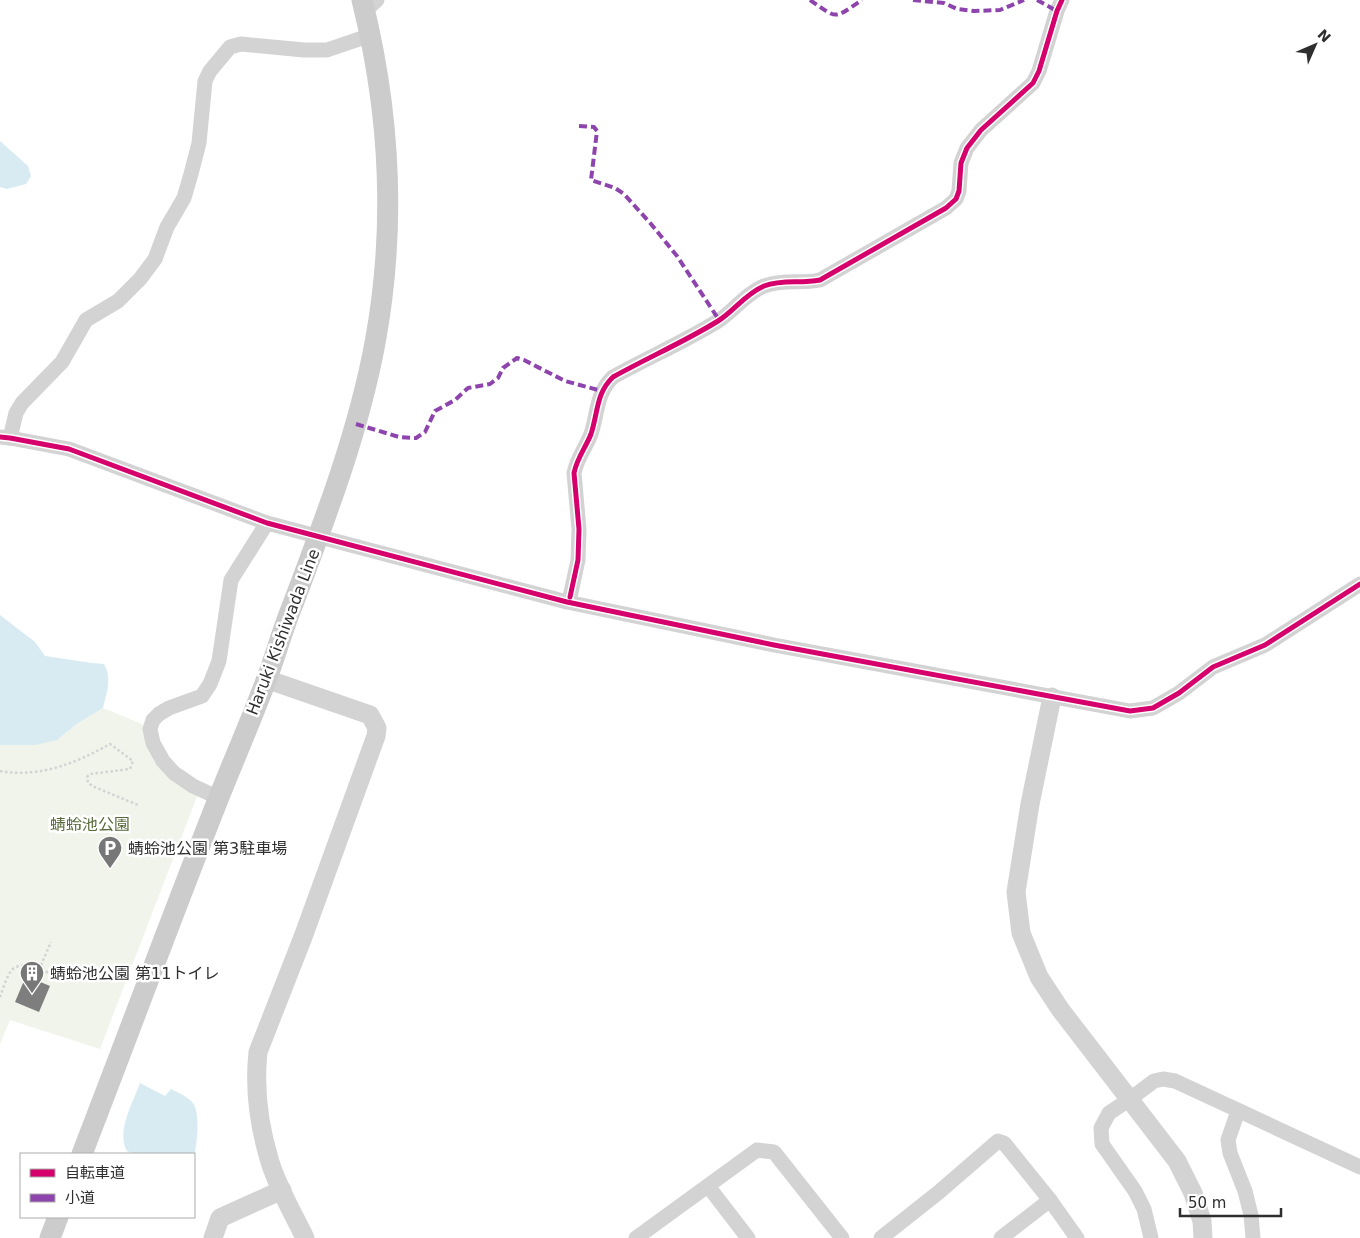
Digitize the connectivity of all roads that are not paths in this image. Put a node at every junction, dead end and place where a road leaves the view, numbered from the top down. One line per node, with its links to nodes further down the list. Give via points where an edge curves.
1 (1062, 0): 8 (street, via 1033,83 981,130 967,148 961,163 959,191 946,208 820,280 779,281 761,287 720,320 605,384 591,434 574,473 579,529 578,560)
2 (368, 4): 3 (main road, Haruki Kishiwada Line)
3 (371, 35): 4 (street, via 327,50 240,44 230,47 205,81 199,143 191,174 184,198 167,227 155,259 118,301 86,320 62,362 22,403); 6 (main road, Haruki Kishiwada Line, via 387,148 384,278 376,341 364,395 349,450)
4 (5, 437): 5 (street, via 69,449)
5 (267, 523): 6 (street); 11 (street, via 231,580 219,661 210,684 202,696 159,714 150,729 153,743 174,773)
6 (318, 537): 9 (main road, Haruki Kishiwada Line); 10 (street, via 567,602)
7 (1360, 584): 10 (street, via 1265,645 1213,667 1153,708 1130,711)
8 (570, 597)
9 (266, 679): 11 (main road, Haruki Kishiwada Line); 17 (street, via 370,715 377,728 350,810 258,1052 259,1119 270,1163)
10 (1052, 697): 12 (street, via 1016,892 1021,933 1039,977 1060,1009)
11 (219, 798): 14 (main road, Haruki Kishiwada Line)
12 (1130, 1099): 13 (street, via 1154,1081 1163,1079 1175,1081); 30 (street, via 1109,1113 1101,1128 1102,1144 1135,1190 1144,1209); 31 (street, via 1186,1177 1202,1221)
13 (1238, 1111): 15 (street); 32 (street, via 1228,1140 1245,1191)
14 (82, 1153)
15 (1360, 1167)
16 (708, 1186): 20 (street); 25 (street); 26 (street, via 757,1150 774,1152)
17 (282, 1190): 22 (street, via 220,1218); 23 (street)
18 (1050, 1200): 27 (street, via 1004,1143 998,1141 940,1192); 28 (street); 29 (street)
19 (58, 1218): 21 (main road)
20 (655, 1232): 24 (street)
21 (50, 1238)
22 (213, 1238)
23 (305, 1238)
24 (636, 1238)
25 (748, 1238)
26 (842, 1238)
27 (880, 1238)
28 (1002, 1238)
29 (1077, 1238)
30 (1151, 1238)
31 (1203, 1238)
32 (1253, 1238)

